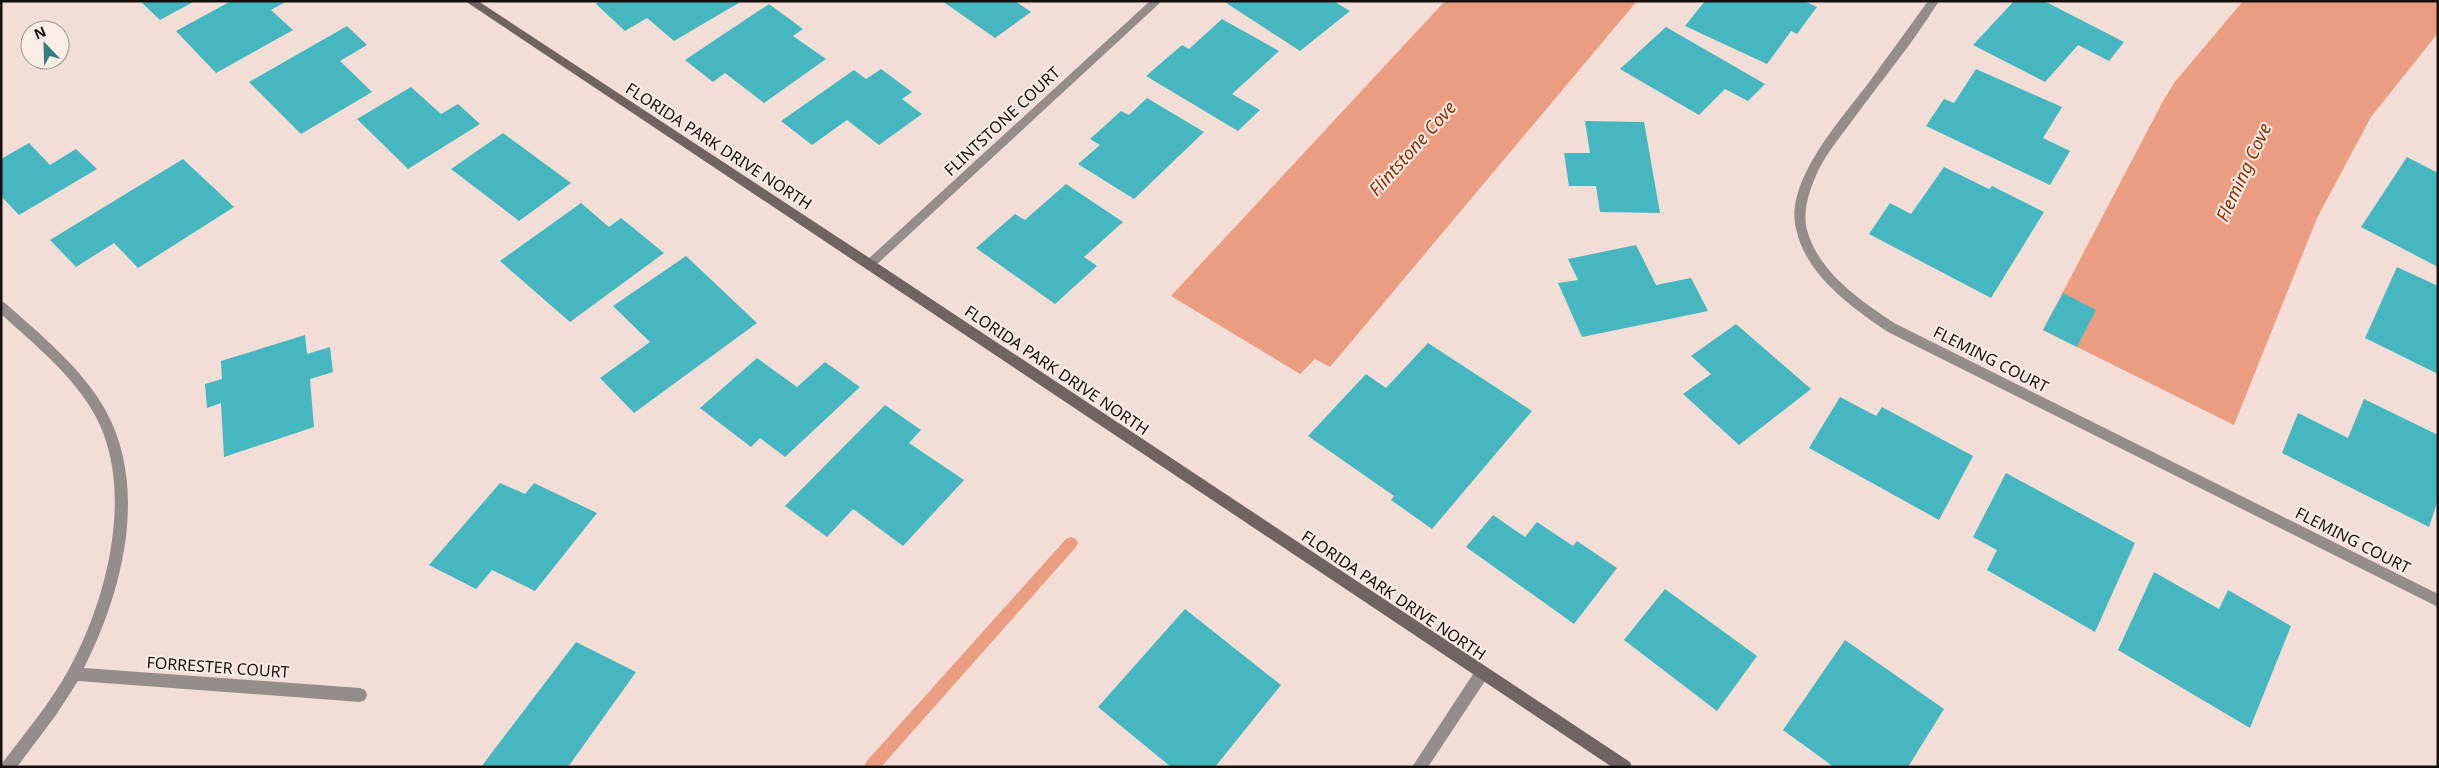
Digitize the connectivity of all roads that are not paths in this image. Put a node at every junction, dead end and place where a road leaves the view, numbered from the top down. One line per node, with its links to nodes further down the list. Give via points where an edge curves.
1 (470, 1): 4 (street, FLORIDA PARK DRIVE NORTH)
2 (1156, 1): 4 (street, FLINTSTONE COURT)
3 (1934, 1): 6 (street, FLEMING COURT, via 1827,147 1809,179 1800,212 1812,255 1843,291 1869,314 1892,328)
4 (870, 264): 7 (street, FLORIDA PARK DRIVE NORTH)
5 (1, 306): 8 (street, via 71,372 87,393 102,416 118,463 119,522 115,559 94,632)
6 (2438, 601)
7 (1482, 673): 11 (street); 12 (street, FLORIDA PARK DRIVE NORTH)
8 (74, 674): 9 (street, FORRESTER COURT); 10 (street)
9 (360, 695)
10 (8, 767)
11 (1419, 767)
12 (1625, 767)

